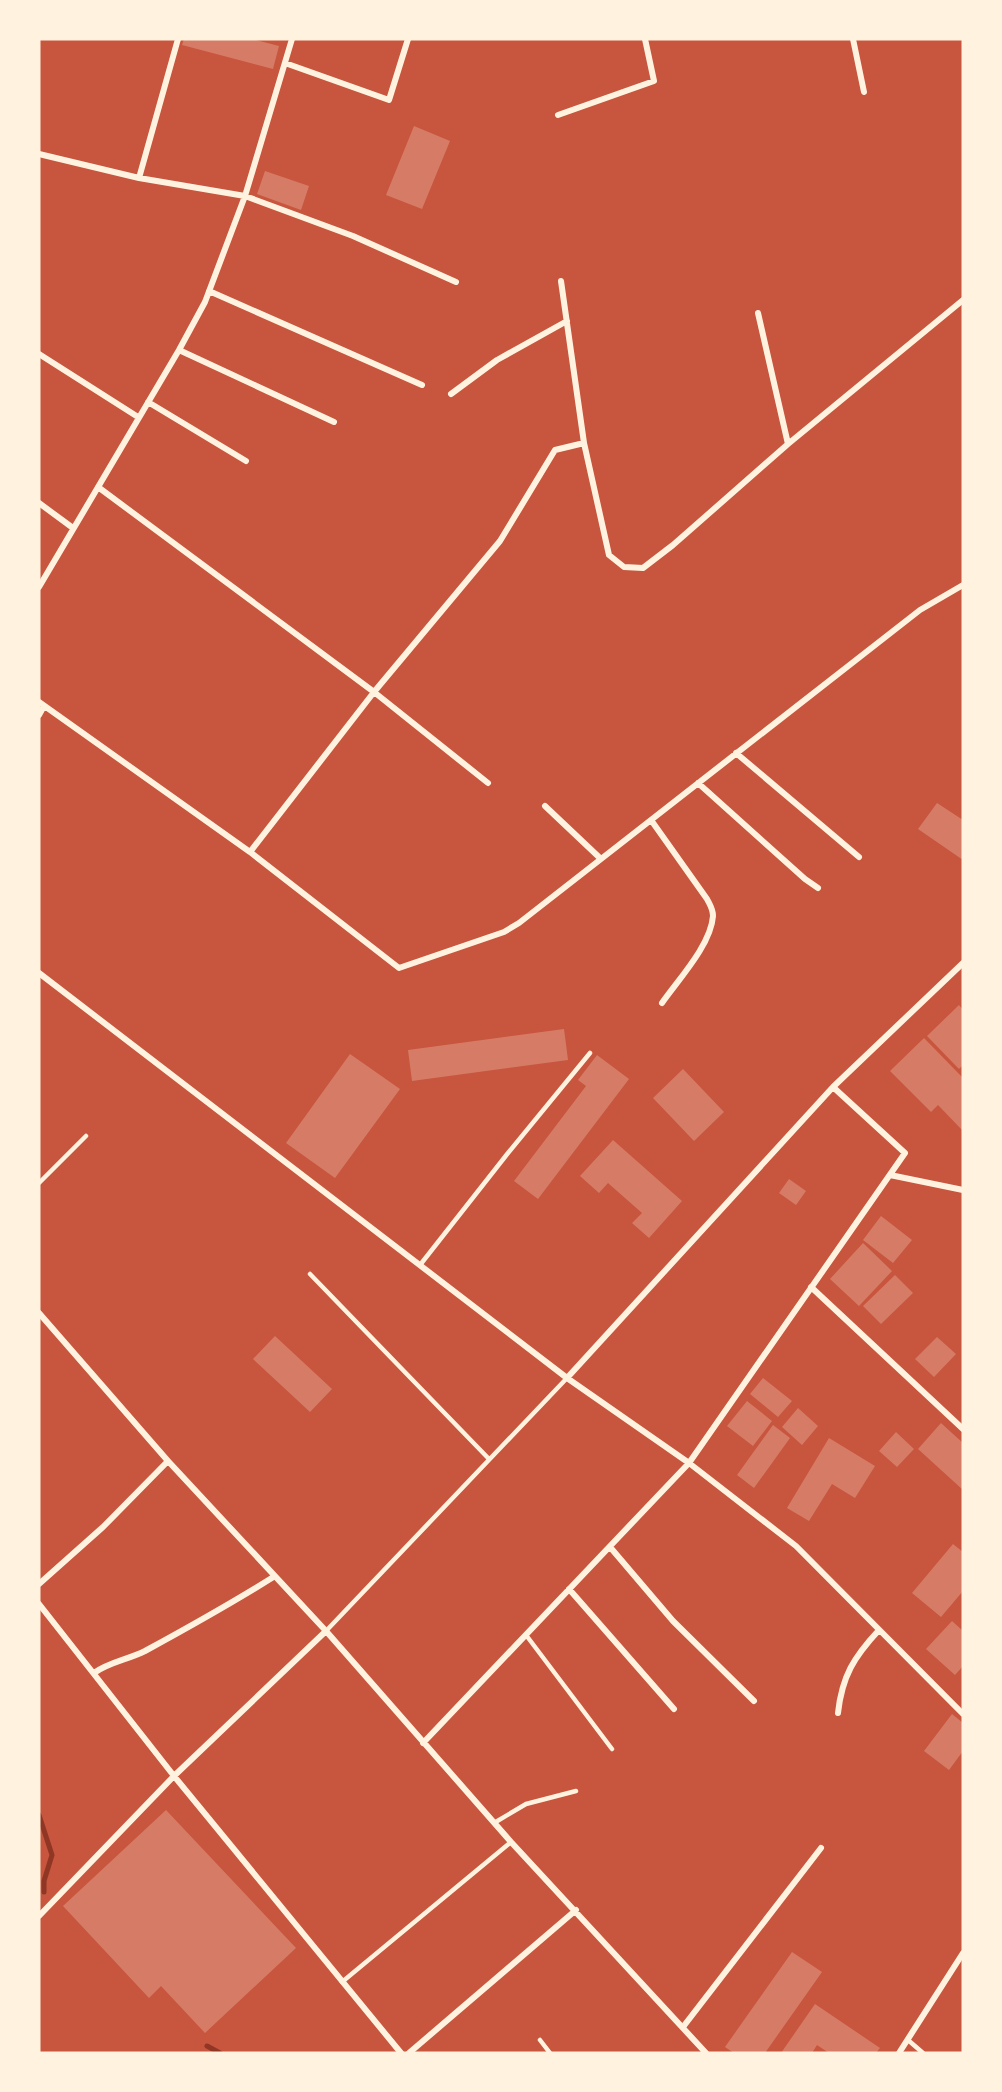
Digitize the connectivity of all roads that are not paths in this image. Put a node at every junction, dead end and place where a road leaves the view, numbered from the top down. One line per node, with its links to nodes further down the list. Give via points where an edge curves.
1 (178, 39): 10 (street)
2 (292, 39): 6 (street)
3 (408, 39): 6 (street, via 389,100)
4 (645, 39): 8 (street, via 654,81)
5 (853, 39): 7 (street)
6 (285, 63): 11 (street)
7 (864, 92)
8 (558, 115)
9 (39, 154): 10 (street)
10 (139, 178): 11 (street)
11 (245, 196): 13 (street, via 353,236); 14 (street)
12 (561, 281): 17 (street)
13 (456, 282)
14 (209, 291): 18 (street); 20 (street)
15 (963, 300): 26 (street)
16 (758, 313): 26 (street)
17 (567, 321): 21 (street, via 497,360); 25 (street)
18 (179, 350): 22 (street); 24 (street)
19 (39, 354): 23 (street)
20 (422, 385)
21 (451, 394)
22 (148, 402): 23 (street); 27 (street)
23 (138, 417): 28 (street)
24 (334, 422)
25 (584, 443): 26 (street, via 609,555 633,569 643,568 672,546); 33 (street, via 555,450 500,541)
26 (788, 444)
27 (246, 461)
28 (98, 487): 30 (street); 33 (street)
29 (39, 503): 30 (street)
30 (73, 528): 32 (street)
31 (963, 585): 36 (street, via 920,610)
32 (39, 587)
33 (375, 692): 37 (street); 41 (street)
34 (42, 704): 35 (street); 41 (street)
35 (39, 715)
36 (736, 753): 38 (street); 42 (street)
37 (488, 783)
38 (698, 783): 40 (street); 44 (street)
39 (545, 806): 43 (street)
40 (651, 820): 43 (street); 47 (street, via 707,899 713,917 703,945)
41 (250, 852): 43 (street, via 399,968 504,932)
42 (859, 857)
43 (601, 859)
44 (818, 888)
45 (963, 963): 49 (street)
46 (39, 973): 54 (street)
47 (662, 1003)
48 (590, 1053): 54 (lane)
49 (833, 1087): 51 (street, via 904,1153); 58 (street)
50 (86, 1136): 52 (lane)
51 (890, 1175): 53 (street); 56 (street)
52 (39, 1183)
53 (963, 1191)
54 (420, 1265): 58 (street)
55 (310, 1274): 60 (lane)
56 (811, 1287): 59 (street); 62 (street)
57 (39, 1313): 61 (street)
58 (567, 1378): 60 (lane); 62 (street)
59 (963, 1429)
60 (489, 1459): 69 (lane)
61 (168, 1461): 64 (street); 65 (street)
62 (689, 1463): 63 (street); 68 (street, via 796,1546)
63 (609, 1547): 66 (street); 72 (street, via 673,1621)
64 (275, 1575): 69 (street); 71 (street, via 186,1629 135,1655 111,1662)
65 (39, 1584)
66 (569, 1589): 70 (street); 73 (street)
67 (39, 1604): 71 (street)
68 (879, 1630): 74 (street, via 847,1673); 75 (street)
69 (326, 1631): 76 (street); 78 (street)
70 (526, 1635): 76 (street); 77 (lane)
71 (94, 1674): 78 (street)
72 (754, 1701)
73 (674, 1709)
74 (838, 1713)
75 (963, 1714)
76 (423, 1743): 80 (street)
77 (612, 1749)
78 (174, 1776): 84 (street); 86 (street)
79 (576, 1791): 80 (lane, via 526,1804)
80 (494, 1823): 81 (street)
81 (511, 1842): 83 (street); 86 (lane)
82 (820, 1848): 87 (street)
83 (576, 1910): 87 (street); 91 (street)
84 (39, 1917)
85 (963, 1953): 89 (street)
86 (342, 1982): 90 (street)
87 (682, 2027): 93 (street)
88 (540, 2040): 92 (lane)
89 (908, 2040): 94 (street); 95 (lane)
90 (401, 2053)
91 (409, 2053)
92 (550, 2053)
93 (706, 2053)
94 (899, 2053)
95 (923, 2053)

